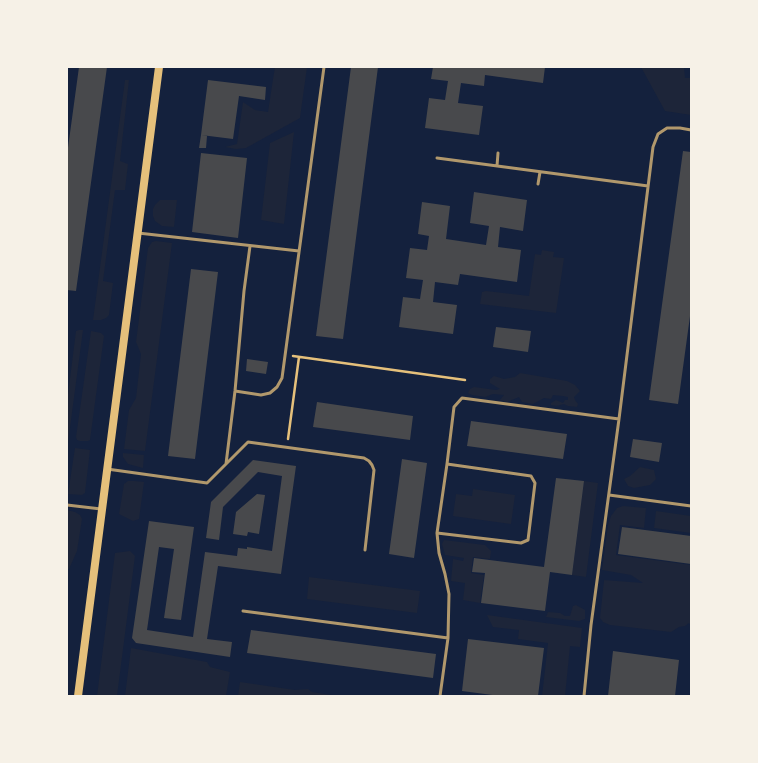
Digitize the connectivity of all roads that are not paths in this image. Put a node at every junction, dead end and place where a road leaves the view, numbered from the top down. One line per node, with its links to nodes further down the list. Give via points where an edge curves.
1 (159, 67): 10 (main road)
2 (324, 67): 12 (lane)
3 (691, 130): 9 (lane, via 668,128 658,134 653,147)
4 (498, 153): 6 (lane)
5 (437, 158): 6 (lane)
6 (497, 166): 7 (lane)
7 (540, 172): 8 (lane); 9 (lane)
8 (538, 184)
9 (648, 186): 14 (lane)
10 (138, 233): 11 (lane); 17 (main road)
11 (250, 246): 12 (lane); 13 (lane)
12 (299, 251): 13 (lane, via 282,378 270,393 261,395)
13 (235, 391): 15 (lane)
14 (619, 419): 16 (lane, via 462,398 454,407); 18 (lane)
15 (226, 464): 17 (lane, via 207,482); 23 (lane, via 248,442 364,458 369,461 374,470)
16 (447, 464): 22 (lane); 22 (lane, via 531,476 535,483 528,540 521,543)
17 (107, 469): 21 (main road)
18 (609, 495): 20 (lane); 28 (lane)
19 (67, 505): 21 (lane)
20 (691, 506)
21 (102, 510): 26 (main road)
22 (437, 533): 25 (lane, via 439,553 446,574)
23 (365, 550)
24 (243, 611): 25 (lane)
25 (448, 638): 27 (lane)
26 (78, 696)
27 (440, 696)
28 (584, 696)

